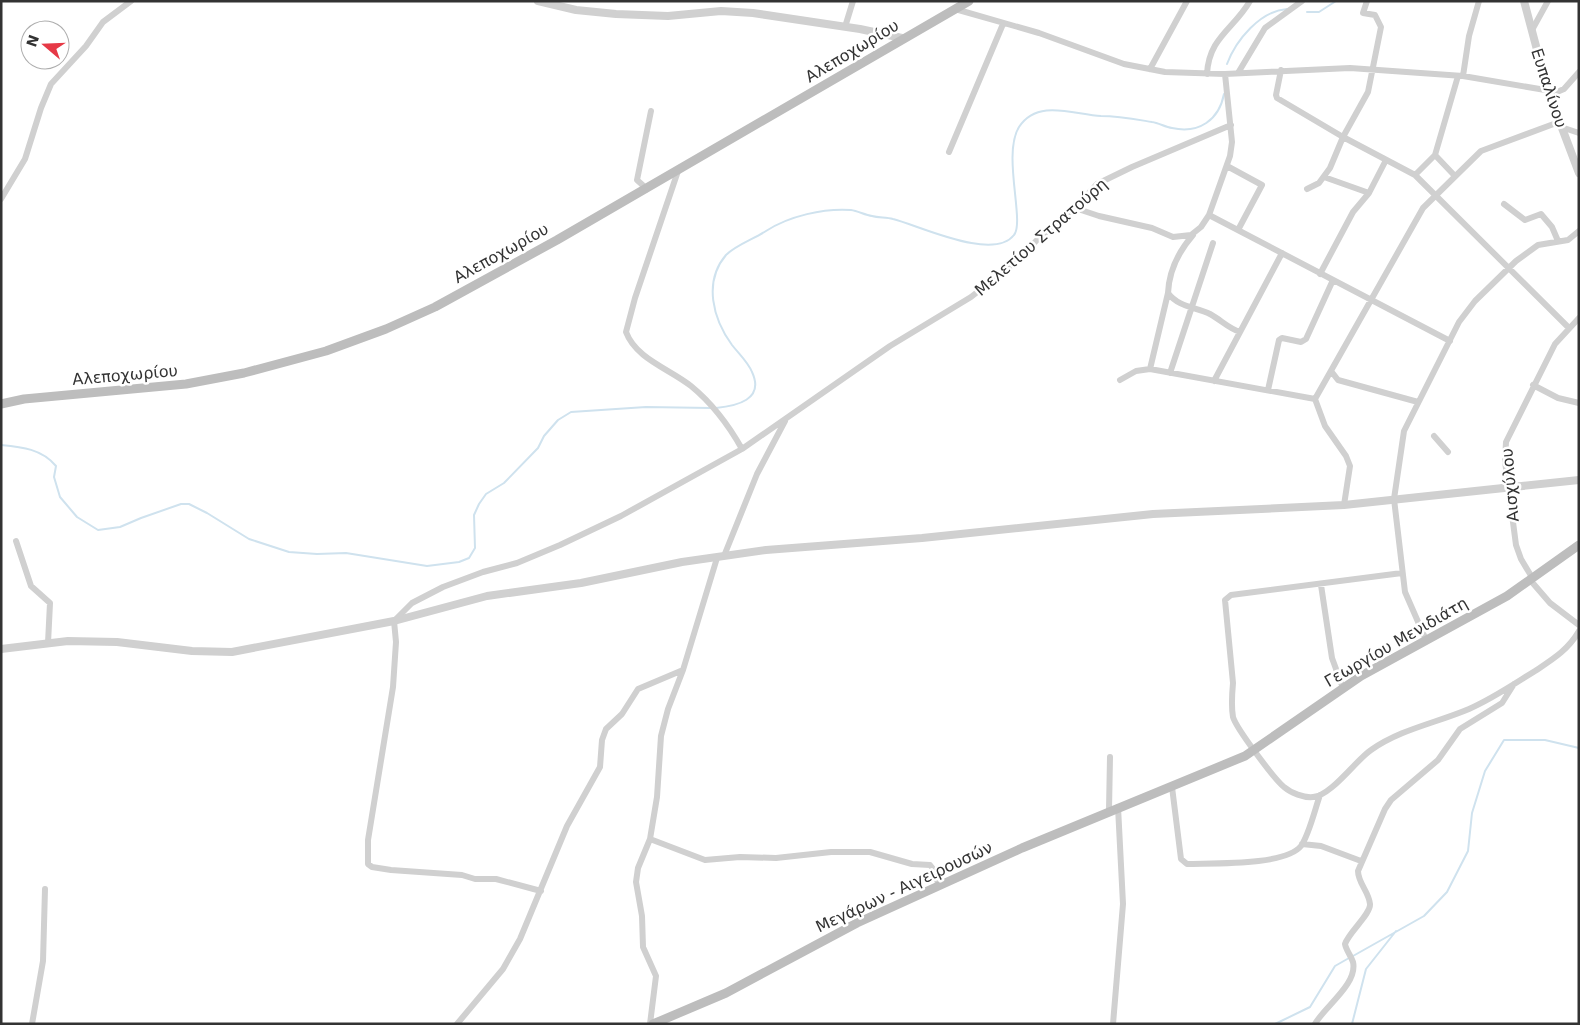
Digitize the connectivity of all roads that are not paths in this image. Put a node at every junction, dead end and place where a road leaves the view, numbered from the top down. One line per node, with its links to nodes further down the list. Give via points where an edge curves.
1 (131, 1): 44 (street, via 103,22 51,84 26,159)
2 (538, 1): 14 (street, via 602,13 663,16 732,12)
3 (853, 1): 14 (street)
4 (1186, 1): 17 (street)
5 (1250, 1): 21 (street, via 1217,41 1209,56)
6 (1302, 1): 20 (street, via 1265,28)
7 (1367, 1): 19 (street, via 1363,13 1375,15 1381,26)
8 (1479, 1): 23 (street)
9 (1524, 1): 15 (street, Ευπαλίνου)
10 (1548, 1): 15 (street)
11 (967, 2): 12 (main road, Αλεποχωρίου)
12 (955, 9): 13 (street); 16 (main road, Αλεποχωρίου)
13 (1003, 24): 17 (street, via 1039,33 1124,64); 31 (street)
14 (845, 27): 16 (street)
15 (1532, 30): 25 (street, Ευπαλίνου)
16 (902, 38): 35 (main road, Αλεποχωρίου)
17 (1150, 69): 21 (street)
18 (1281, 70): 19 (street, via 1338,67); 20 (street); 30 (street, via 1277,98)
19 (1374, 71): 23 (street); 30 (street, via 1368,92)
20 (1238, 73): 22 (street)
21 (1207, 74): 22 (street)
22 (1225, 74): 27 (street)
23 (1460, 76): 25 (street); 32 (street)
24 (1577, 76): 25 (street, via 1564,89)
25 (1548, 91): 28 (street, Ευπαλίνου)
26 (651, 111): 40 (street, via 637,180)
27 (1232, 125): 34 (street); 46 (street, Μελετίου Στρατούρη, via 1102,181)
28 (1560, 125): 29 (street); 36 (street, Ευπαλίνου); 38 (street, via 1481,151)
29 (1579, 133)
30 (1343, 138): 33 (street); 39 (street)
31 (949, 152)
32 (1435, 156): 37 (street); 38 (street)
33 (1386, 160): 37 (street); 42 (street)
34 (1227, 166): 47 (street); 48 (street, via 1262,185)
35 (678, 171): 40 (main road, Αλεποχωρίου); 77 (street, via 626,332 637,350 690,385 709,402)
36 (1579, 173)
37 (1415, 175): 43 (street)
38 (1454, 175): 43 (street)
39 (1324, 177): 41 (street); 42 (street)
40 (647, 189): 74 (main road, Αλεποχωρίου, via 435,307 326,351 186,384 33,398)
41 (1307, 190)
42 (1369, 193): 55 (street, via 1357,206)
43 (1436, 197): 54 (street); 58 (street, via 1419,213)
44 (1, 199)
45 (1504, 204): 51 (street, via 1525,220 1541,214)
46 (1075, 208): 50 (street, via 1152,228 1172,237 1186,237); 75 (street, Μελετίου Στρατούρη, via 972,297 890,346)
47 (1209, 215): 48 (street); 50 (street)
48 (1238, 230): 53 (street)
49 (1579, 230): 51 (street, via 1568,240)
50 (1197, 231): 57 (street, via 1178,256)
51 (1558, 241): 54 (street, via 1538,245)
52 (1213, 243): 59 (street)
53 (1282, 253): 55 (street); 62 (street)
54 (1509, 268): 61 (street); 63 (street, via 1465,313)
55 (1320, 274): 56 (street)
56 (1333, 280): 58 (street); 70 (street, via 1306,339 1301,342 1279,340)
57 (1168, 293): 59 (street); 64 (street)
58 (1370, 300): 63 (street); 65 (street)
59 (1191, 308): 62 (street, via 1208,313); 66 (street)
60 (1579, 318): 61 (street, Αισχύλου)
61 (1569, 328): 69 (street, Αισχύλου, via 1555,344)
62 (1240, 332): 68 (street)
63 (1450, 341): 72 (street)
64 (1150, 369): 66 (street); 67 (street)
65 (1331, 371): 71 (street); 72 (street, via 1338,380)
66 (1170, 373): 68 (street)
67 (1120, 380)
68 (1214, 381): 70 (street)
69 (1533, 385): 73 (street, via 1558,398); 80 (street, Αισχύλου, via 1506,442)
70 (1268, 390): 71 (street)
71 (1315, 399): 82 (street, via 1325,426 1349,461 1351,471)
72 (1418, 402): 81 (street, via 1404,431)
73 (1579, 403)
74 (1, 404)
75 (787, 418): 77 (street, Μελετίου Στρατούρη); 85 (street, via 757,474)
76 (1434, 436): 78 (street)
77 (742, 449): 89 (street, Μελετίου Στρατούρη, via 560,546 443,587 412,603)
78 (1448, 452)
79 (1579, 480): 80 (street)
80 (1508, 487): 81 (street); 87 (street, Αισχύλου, via 1518,553)
81 (1394, 499): 82 (street); 86 (street)
82 (1344, 505): 85 (street, via 1153,514)
83 (16, 540): 93 (street, via 31,586 50,603)
84 (1579, 544): 87 (main road, Γεωργίου Μενιδιάτη)
85 (720, 557): 89 (street, via 581,583 487,596); 95 (street)
86 (1402, 573): 88 (street); 92 (street, via 1409,602)
87 (1532, 580): 90 (street, Αισχύλου, via 1550,603); 92 (main road, Γεωργίου Μενιδιάτη)
88 (1321, 585): 97 (street, via 1332,658); 98 (street, via 1231,595 1225,600 1233,717)
89 (394, 621): 93 (street, via 219,653 110,642); 108 (street, via 395,672 368,840 368,864 391,870 509,881)
90 (1579, 625)
91 (1579, 631): 96 (street, via 1561,654)
92 (1426, 640): 97 (main road, Γεωργίου Μενιδιάτη)
93 (48, 642): 94 (street)
94 (1, 649)
95 (683, 670): 103 (street, via 661,736 657,797); 108 (street, via 638,690 622,714 606,729 600,767 567,826)
96 (1514, 684): 101 (street, via 1471,708 1417,726 1370,750); 105 (street, via 1502,703 1460,729 1438,760 1391,800)
97 (1343, 688): 98 (main road, Γεωργίου Μενιδιάτη)
98 (1254, 748): 100 (main road, Γεωργίου Μενιδιάτη, via 1230,763); 101 (street, via 1285,788 1307,797)
99 (1110, 757): 102 (street)
100 (1172, 787): 102 (main road, Μεγάρων - Αιγειρουσών); 104 (street, via 1181,859 1187,864 1263,860 1291,853)
101 (1320, 795): 104 (street)
102 (1114, 809): 106 (main road, Μεγάρων - Αιγειρουσών); 112 (street, via 1123,904)
103 (650, 839): 106 (street, via 705,860 876,852 912,864 930,865); 111 (street, via 636,882 644,947 656,976)
104 (1302, 844): 105 (street, via 1321,846)
105 (1361, 861): 113 (street, via 1358,879 1370,903 1345,944 1352,968 1344,992)
106 (939, 886): 111 (main road, Μεγάρων - Αιγειρουσών, via 836,934 726,993)
107 (45, 889): 109 (street, via 43,961)
108 (542, 891): 110 (street, via 503,969)
109 (32, 1024)
110 (457, 1024)
111 (652, 1024)
112 (1113, 1024)
113 (1315, 1024)

